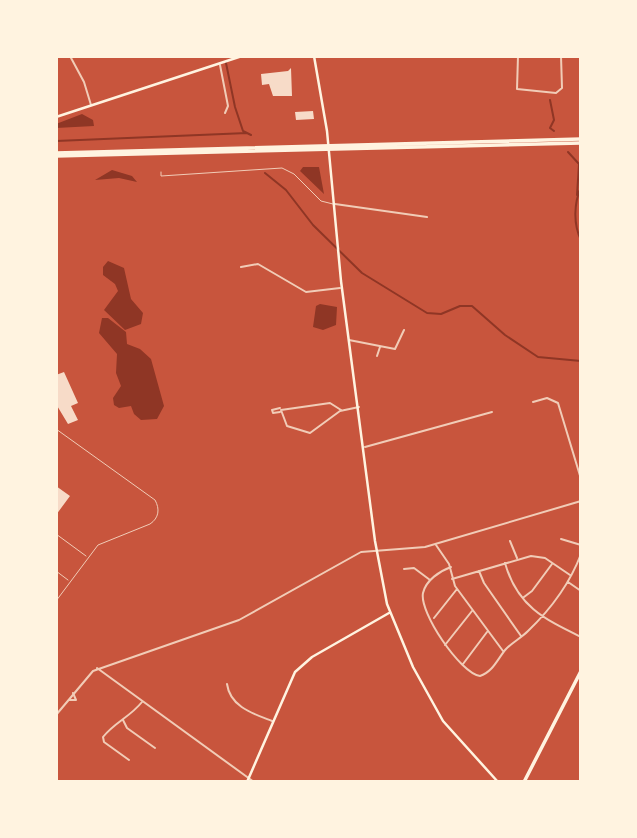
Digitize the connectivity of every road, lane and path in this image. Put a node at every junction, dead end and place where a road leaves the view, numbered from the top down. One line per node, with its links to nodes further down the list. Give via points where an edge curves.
1 (70, 56): 7 (street)
2 (242, 56): 6 (main road)
3 (314, 56): 13 (main road)
4 (518, 56): 5 (street, via 517,89 556,93 562,88)
5 (561, 56)
6 (220, 64): 7 (main road); 8 (street, via 228,106)
7 (91, 105): 9 (main road)
8 (225, 113)
9 (56, 117)
10 (581, 141): 11 (main road)
11 (56, 155)
12 (160, 172): 13 (lane, via 161,176 284,168 321,201)
13 (334, 204): 14 (street); 16 (main road)
14 (427, 217)
15 (241, 267): 16 (street, via 258,264 306,292)
16 (342, 287): 18 (main road)
17 (404, 330): 19 (street, via 395,349)
18 (349, 340): 19 (street); 22 (main road)
19 (380, 346): 20 (street)
20 (377, 356)
21 (533, 402): 29 (street, via 555,400)
22 (359, 407): 24 (street); 28 (main road)
23 (282, 408): 24 (street, via 330,402); 25 (street); 25 (street, via 272,410)
24 (341, 410): 25 (street, via 310,433 288,427)
25 (281, 412)
26 (492, 412): 28 (street)
27 (56, 429): 38 (lane, via 157,503 158,516 153,523 103,541)
28 (364, 447): 36 (main road)
29 (581, 479)
30 (581, 501): 34 (street)
31 (56, 534): 38 (lane)
32 (561, 539): 35 (street)
33 (510, 541): 39 (street)
34 (436, 544): 36 (street); 42 (street)
35 (581, 545)
36 (376, 550): 56 (main road); 65 (street, via 360,553 239,620)
37 (581, 554): 46 (street)
38 (88, 557): 50 (lane)
39 (517, 559): 40 (street); 41 (street, via 538,556)
40 (505, 563): 44 (street); 53 (street)
41 (553, 563): 46 (street); 53 (street)
42 (451, 568): 47 (street); 48 (street)
43 (404, 569): 48 (street, via 414,568)
44 (479, 571): 47 (street); 61 (street)
45 (56, 572): 50 (lane)
46 (571, 576): 49 (street)
47 (452, 579): 51 (street)
48 (430, 581): 58 (street, via 423,595)
49 (568, 581): 52 (street); 57 (street)
50 (70, 582): 54 (lane)
51 (457, 589): 55 (street); 58 (street)
52 (581, 591)
53 (523, 597): 57 (street)
54 (56, 601)
55 (473, 610): 59 (street); 62 (street)
56 (389, 613): 73 (main road, via 302,665 288,682); 78 (main road, via 443,720)
57 (541, 617): 60 (street); 61 (street)
58 (432, 619): 62 (street)
59 (488, 631): 63 (street); 64 (street)
60 (581, 636)
61 (521, 637): 63 (street)
62 (445, 645): 64 (street)
63 (503, 652): 64 (street, via 483,675 474,675)
64 (462, 664)
65 (97, 668): 68 (street); 70 (street)
66 (581, 671): 79 (main road)
67 (227, 684): 73 (street, via 236,703)
68 (73, 693): 69 (street); 69 (street, via 76,700)
69 (68, 699): 71 (street)
70 (142, 701): 72 (street); 76 (street)
71 (56, 715)
72 (123, 719): 74 (street, via 127,728); 75 (street, via 115,722 103,739)
73 (272, 721): 76 (main road)
74 (155, 748)
75 (129, 761)
76 (248, 781): 77 (street)
77 (254, 782)
78 (498, 782)
79 (524, 782)

